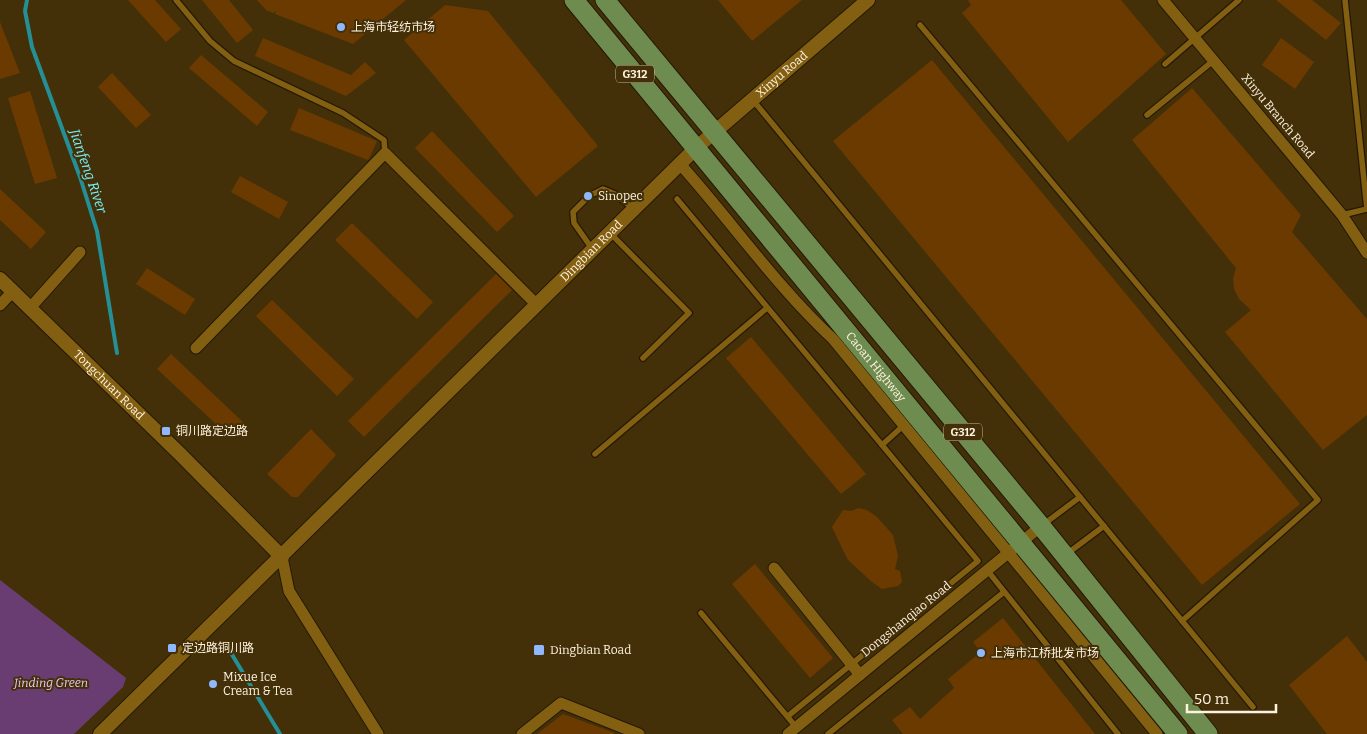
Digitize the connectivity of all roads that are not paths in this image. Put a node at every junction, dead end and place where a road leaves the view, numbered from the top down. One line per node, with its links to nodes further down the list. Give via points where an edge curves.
1 (176, 0): 16 (lane, via 210,41 234,61 343,113 384,140)
2 (574, 0): 15 (highway, Caoan Highway / G312)
3 (605, 0): 14 (highway, Caoan Highway / G312)
4 (868, 0): 12 (street, Xinyu Road)
5 (1163, 0): 9 (street, Xinyu Branch Road)
6 (1240, 0): 9 (lane)
7 (1346, 0): 20 (lane)
8 (920, 25): 47 (lane, via 1318,500)
9 (1194, 38): 10 (street, Xinyu Branch Road); 11 (lane)
10 (1213, 61): 13 (lane); 21 (street, Xinyu Branch Road)
11 (1165, 64)
12 (752, 99): 14 (street, Xinyu Road); 37 (lane)
13 (1147, 116)
14 (714, 132): 15 (street, Xinyu Road); 38 (highway, Caoan Highway / G312)
15 (696, 148): 17 (street, Dingbian Road); 34 (highway, Caoan Highway / G312)
16 (385, 154): 29 (street); 32 (street)
17 (680, 164): 19 (street, Dingbian Road); 34 (street, via 778,283)
18 (677, 198): 31 (lane)
19 (634, 209): 22 (street, Dingbian Road); 23 (lane, via 603,189 578,206 573,212 574,223)
20 (1367, 210): 21 (lane)
21 (1342, 214): 25 (street, Xinyu Branch Road)
22 (610, 233): 23 (street, Dingbian Road); 33 (lane, via 689,313)
23 (593, 250): 29 (street, Dingbian Road)
24 (80, 252): 30 (street)
25 (1367, 253)
26 (0, 279): 27 (street, Tongchuan Road)
27 (13, 291): 28 (street); 30 (street, Tongchuan Road)
28 (0, 305)
29 (537, 305): 42 (street, Dingbian Road)
30 (30, 308): 42 (street, Tongchuan Road)
31 (767, 308): 35 (lane); 36 (lane)
32 (196, 348)
33 (644, 358)
34 (909, 420): 35 (lane); 40 (highway, Caoan Highway / G312)
35 (882, 445): 48 (lane, via 978,561)
36 (595, 454)
37 (1080, 497): 38 (lane); 39 (lane)
38 (1041, 526): 40 (street, Dongshanqiao Road); 41 (highway, Caoan Highway / G312)
39 (1104, 526): 41 (lane); 47 (lane)
40 (1014, 548): 44 (street, Dongshanqiao Road); 59 (street); 60 (highway, Caoan Highway / G312)
41 (1064, 556): 61 (highway, Caoan Highway / G312)
42 (282, 557): 53 (street, Dingbian Road); 54 (street, via 289,592)
43 (774, 568): 48 (street)
44 (987, 570): 45 (lane); 49 (street, Dongshanqiao Road)
45 (1004, 592): 57 (lane); 58 (lane)
46 (701, 613): 51 (lane)
47 (1182, 621): 50 (lane)
48 (852, 664): 49 (street); 51 (lane)
49 (860, 675): 52 (street, Dongshanqiao Road)
50 (1253, 707)
51 (788, 716): 52 (lane)
52 (792, 731)
53 (100, 734)
54 (378, 734)
55 (522, 734): 56 (street, via 561,703)
56 (639, 734)
57 (828, 734)
58 (1118, 734)
59 (1157, 734)
60 (1178, 734)
61 (1208, 734)

